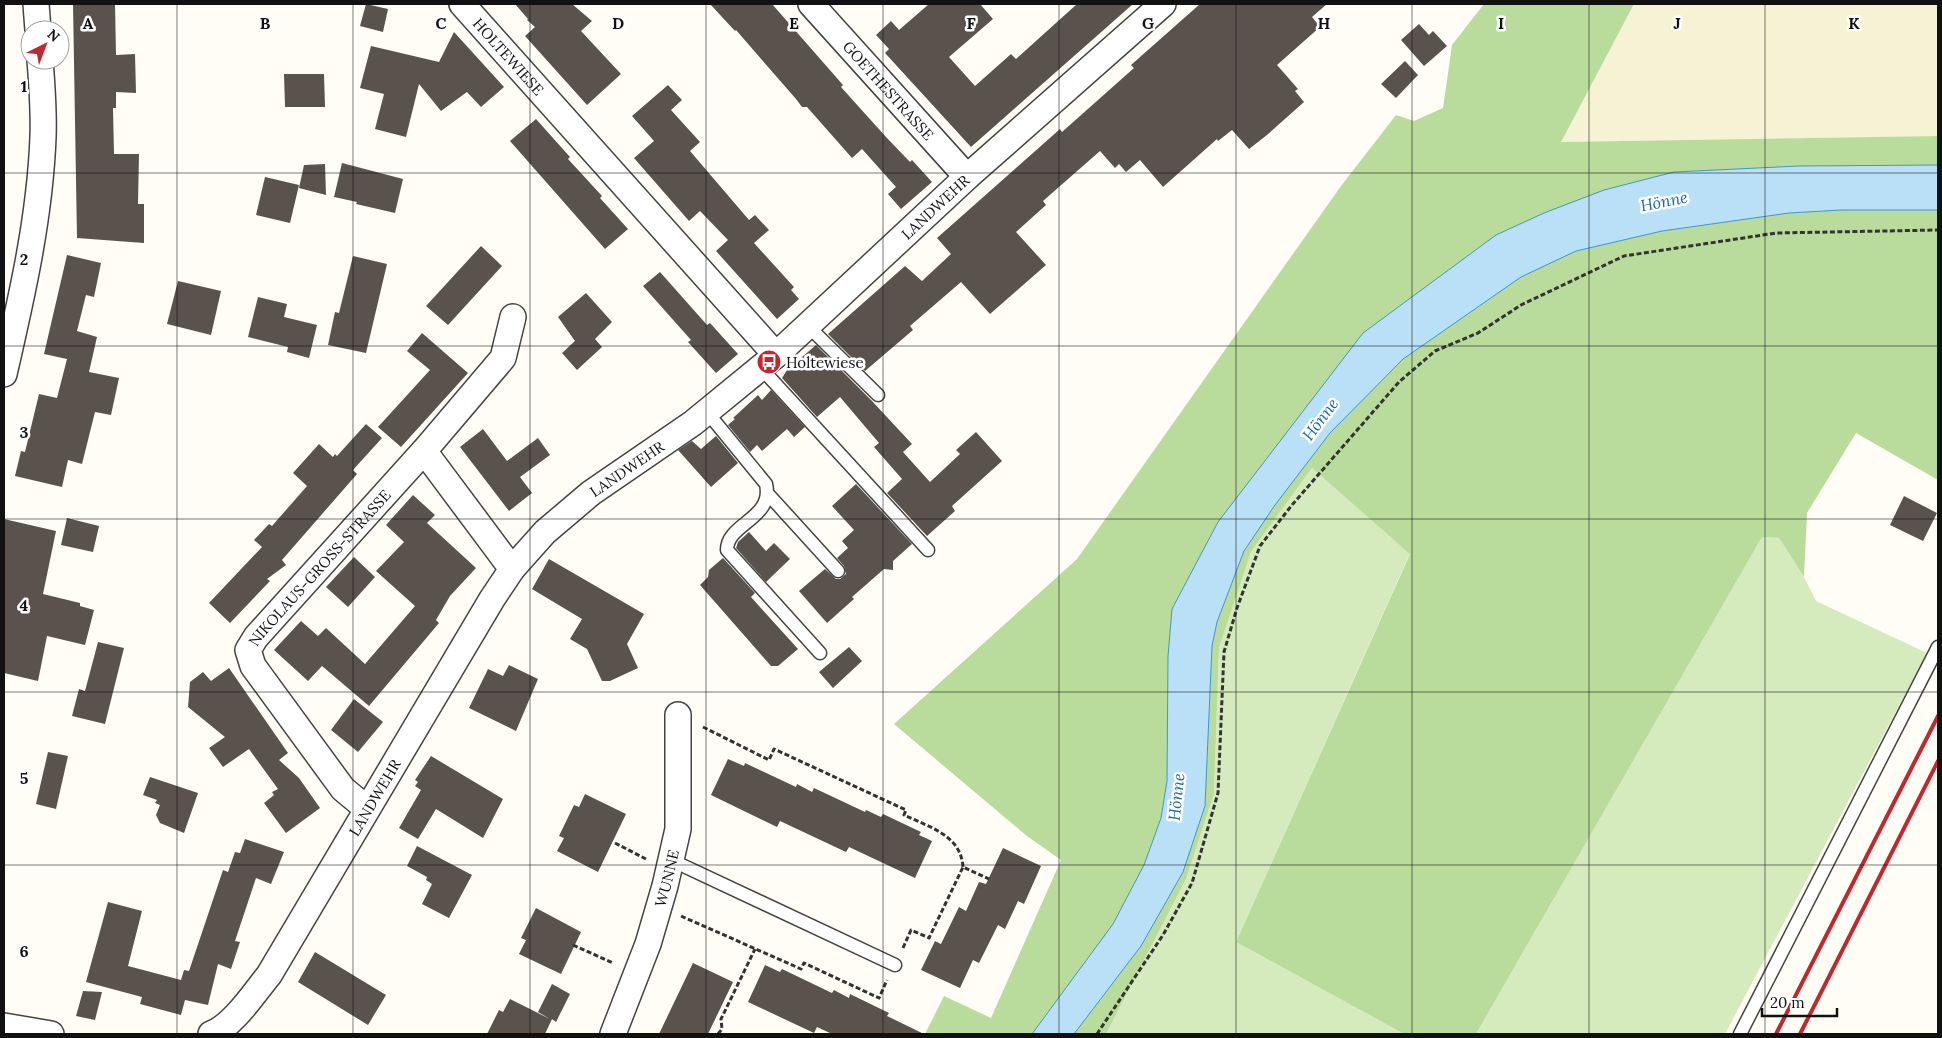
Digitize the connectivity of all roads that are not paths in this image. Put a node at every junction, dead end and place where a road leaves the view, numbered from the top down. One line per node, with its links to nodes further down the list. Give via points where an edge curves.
1 (36, 4): 5 (street)
2 (462, 4): 10 (street, HOLTEWIESE)
3 (810, 4): 7 (street, GOETHESTRASSE)
4 (1157, 6): 7 (street, LANDWEHR)
5 (37, 20)
6 (40, 70): 11 (street, via 43,136 36,210)
7 (967, 177): 9 (street, LANDWEHR)
8 (513, 317): 14 (street, NIKOLAUS-GROSS-STRASSE, via 503,358)
9 (808, 326): 10 (street, LANDWEHR); 12 (lane)
10 (769, 362): 13 (street, LANDWEHR); 16 (lane)
11 (4, 374)
12 (878, 395)
13 (706, 412): 15 (lane, via 766,484); 17 (street, LANDWEHR, via 592,493 545,532)
14 (424, 451): 17 (street); 22 (street, NIKOLAUS-GROSS-STRASSE, via 256,637 248,650 253,666 342,789)
15 (768, 494): 18 (lane); 20 (lane, via 764,505 729,540 727,550)
16 (928, 550)
17 (512, 568): 22 (street, LANDWEHR)
18 (838, 571)
19 (1938, 647): 29 (lane)
20 (820, 653)
21 (678, 715): 23 (street, WUNNE, via 678,830)
22 (366, 808): 27 (street, LANDWEHR, via 269,975 242,1009 219,1031)
23 (670, 865): 24 (lane); 28 (street, WUNNE, via 648,944)
24 (895, 965)
25 (4, 1026): 26 (street)
26 (51, 1034)
27 (211, 1034)
28 (613, 1034)
29 (1740, 1034)

